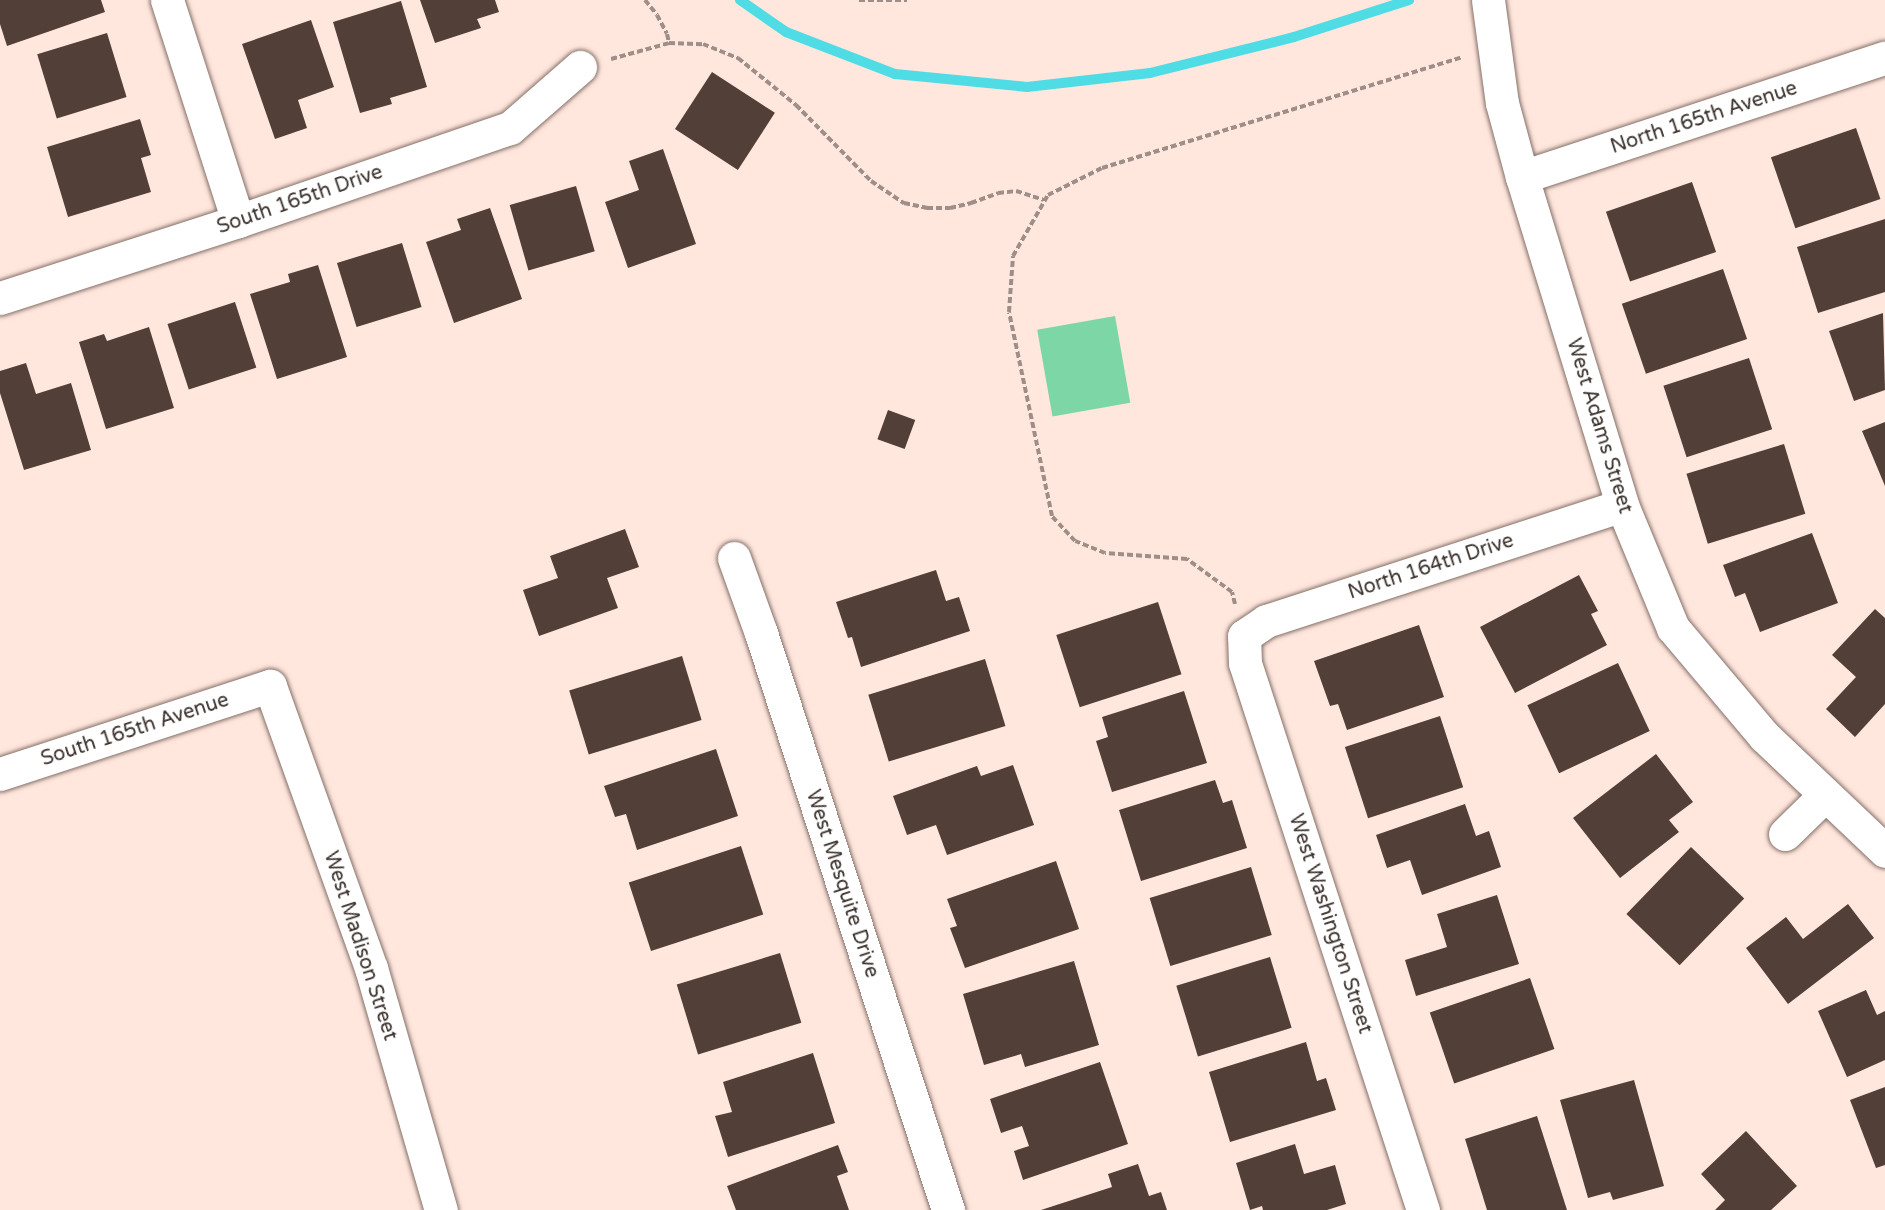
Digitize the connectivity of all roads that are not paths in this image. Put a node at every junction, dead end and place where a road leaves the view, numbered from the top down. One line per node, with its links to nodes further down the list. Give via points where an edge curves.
1 (167, 0): 6 (street)
2 (1488, 0): 5 (street, West Adams Street, via 1502,103)
3 (1885, 58): 5 (street, North 165th Avenue)
4 (580, 67): 6 (street, South 165th Drive, via 510,128)
5 (1522, 177): 8 (street, West Adams Street)
6 (238, 221): 7 (street, South 165th Drive)
7 (0, 298)
8 (1622, 505): 10 (street, North 164th Drive, via 1266,621); 13 (street, West Adams Street, via 1673,628 1764,736)
9 (734, 558): 17 (street, West Mesquite Drive)
10 (1244, 636): 18 (street, West Washington Street, via 1245,663)
11 (270, 686): 12 (street, South 165th Avenue); 16 (street, West Madison Street, via 371,968)
12 (0, 774)
13 (1825, 795): 14 (street); 15 (street, West Adams Street)
14 (1785, 834)
15 (1885, 851)
16 (441, 1210)
17 (948, 1210)
18 (1423, 1210)

